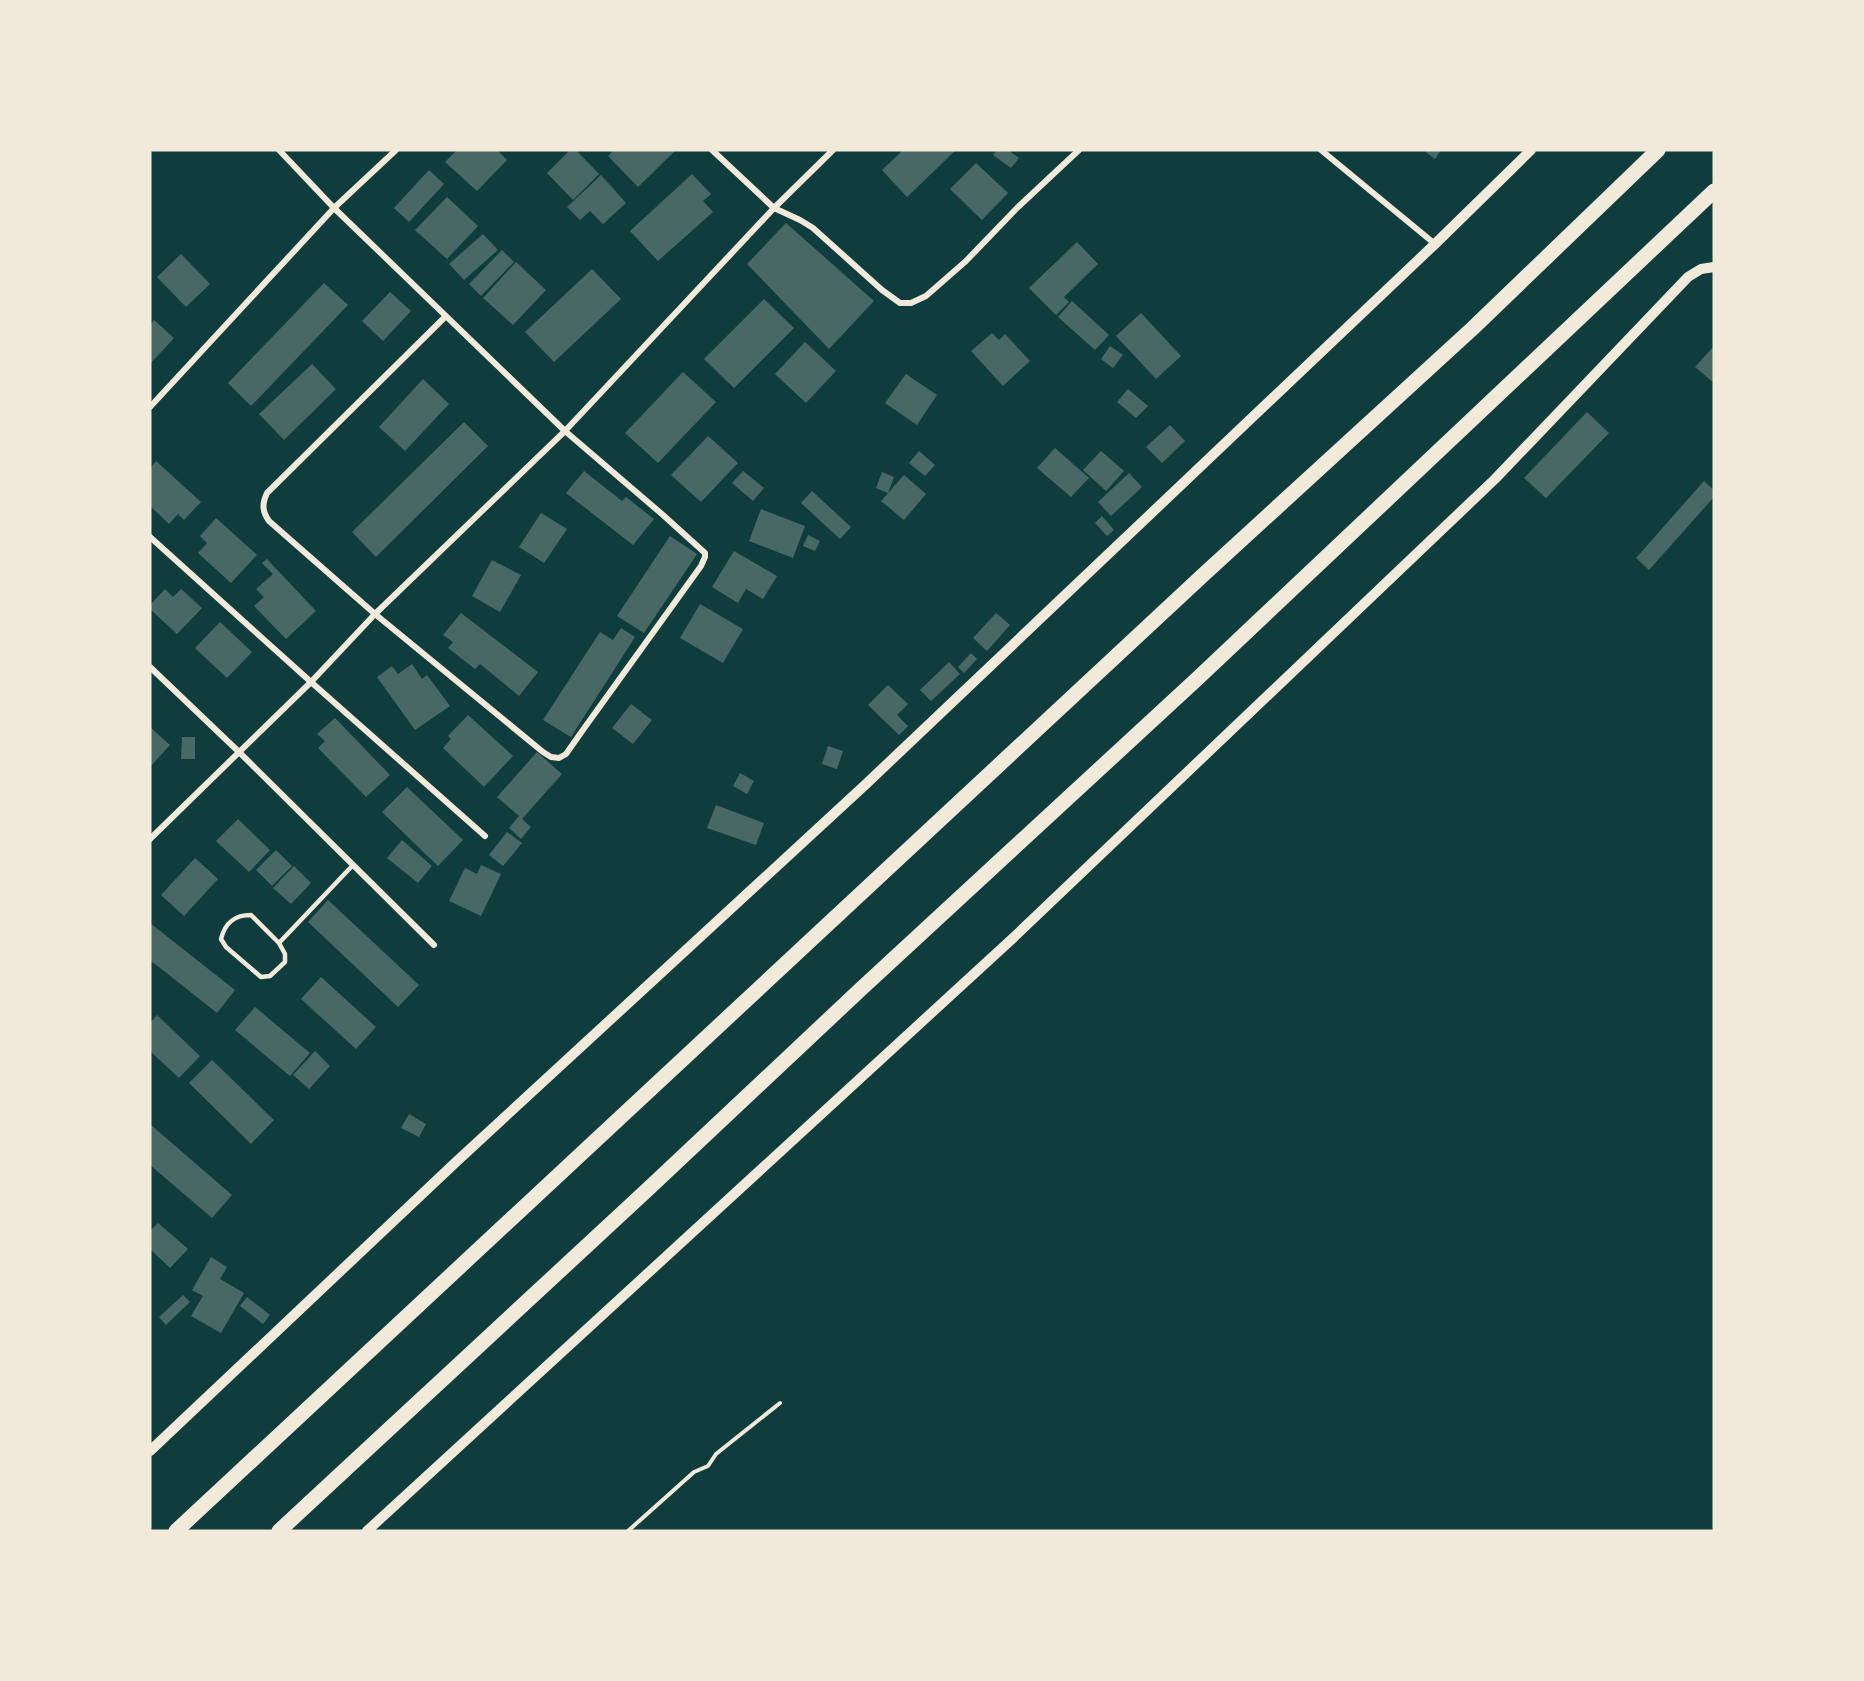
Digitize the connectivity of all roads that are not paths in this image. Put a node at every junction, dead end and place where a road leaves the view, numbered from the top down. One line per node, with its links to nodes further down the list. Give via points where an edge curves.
1 (279, 150): 10 (street)
2 (396, 150): 10 (street)
3 (712, 150): 11 (street)
4 (833, 150): 11 (street)
5 (1079, 150): 11 (street, via 966,261 926,296 911,303 900,303 813,228)
6 (1321, 150): 12 (street)
7 (1531, 150): 12 (street)
8 (1658, 150): 28 (highway, via 1473,328)
9 (1714, 191): 29 (highway, via 1198,678)
10 (334, 208): 14 (street); 15 (street)
11 (774, 208): 16 (street)
12 (1435, 244): 27 (street, via 865,785)
13 (1714, 267): 30 (street, via 1688,277 1495,479 1021,931)
14 (446, 316): 16 (street); 18 (street, via 264,499 264,514 269,521)
15 (150, 406)
16 (565, 431): 18 (street); 18 (street, via 705,554 701,566 566,753 559,758 543,752)
17 (150, 537): 20 (street)
18 (375, 614): 20 (street)
19 (150, 667): 21 (street)
20 (310, 682): 21 (street); 22 (street)
21 (239, 752): 23 (street); 24 (street)
22 (485, 836)
23 (150, 839)
24 (354, 866): 25 (lane); 26 (street)
25 (279, 943): 25 (lane, via 250,915 232,920 224,927 221,939 261,977 270,976 285,962)
26 (434, 945)
27 (150, 1451)
28 (176, 1531)
29 (279, 1531)
30 (367, 1531)

